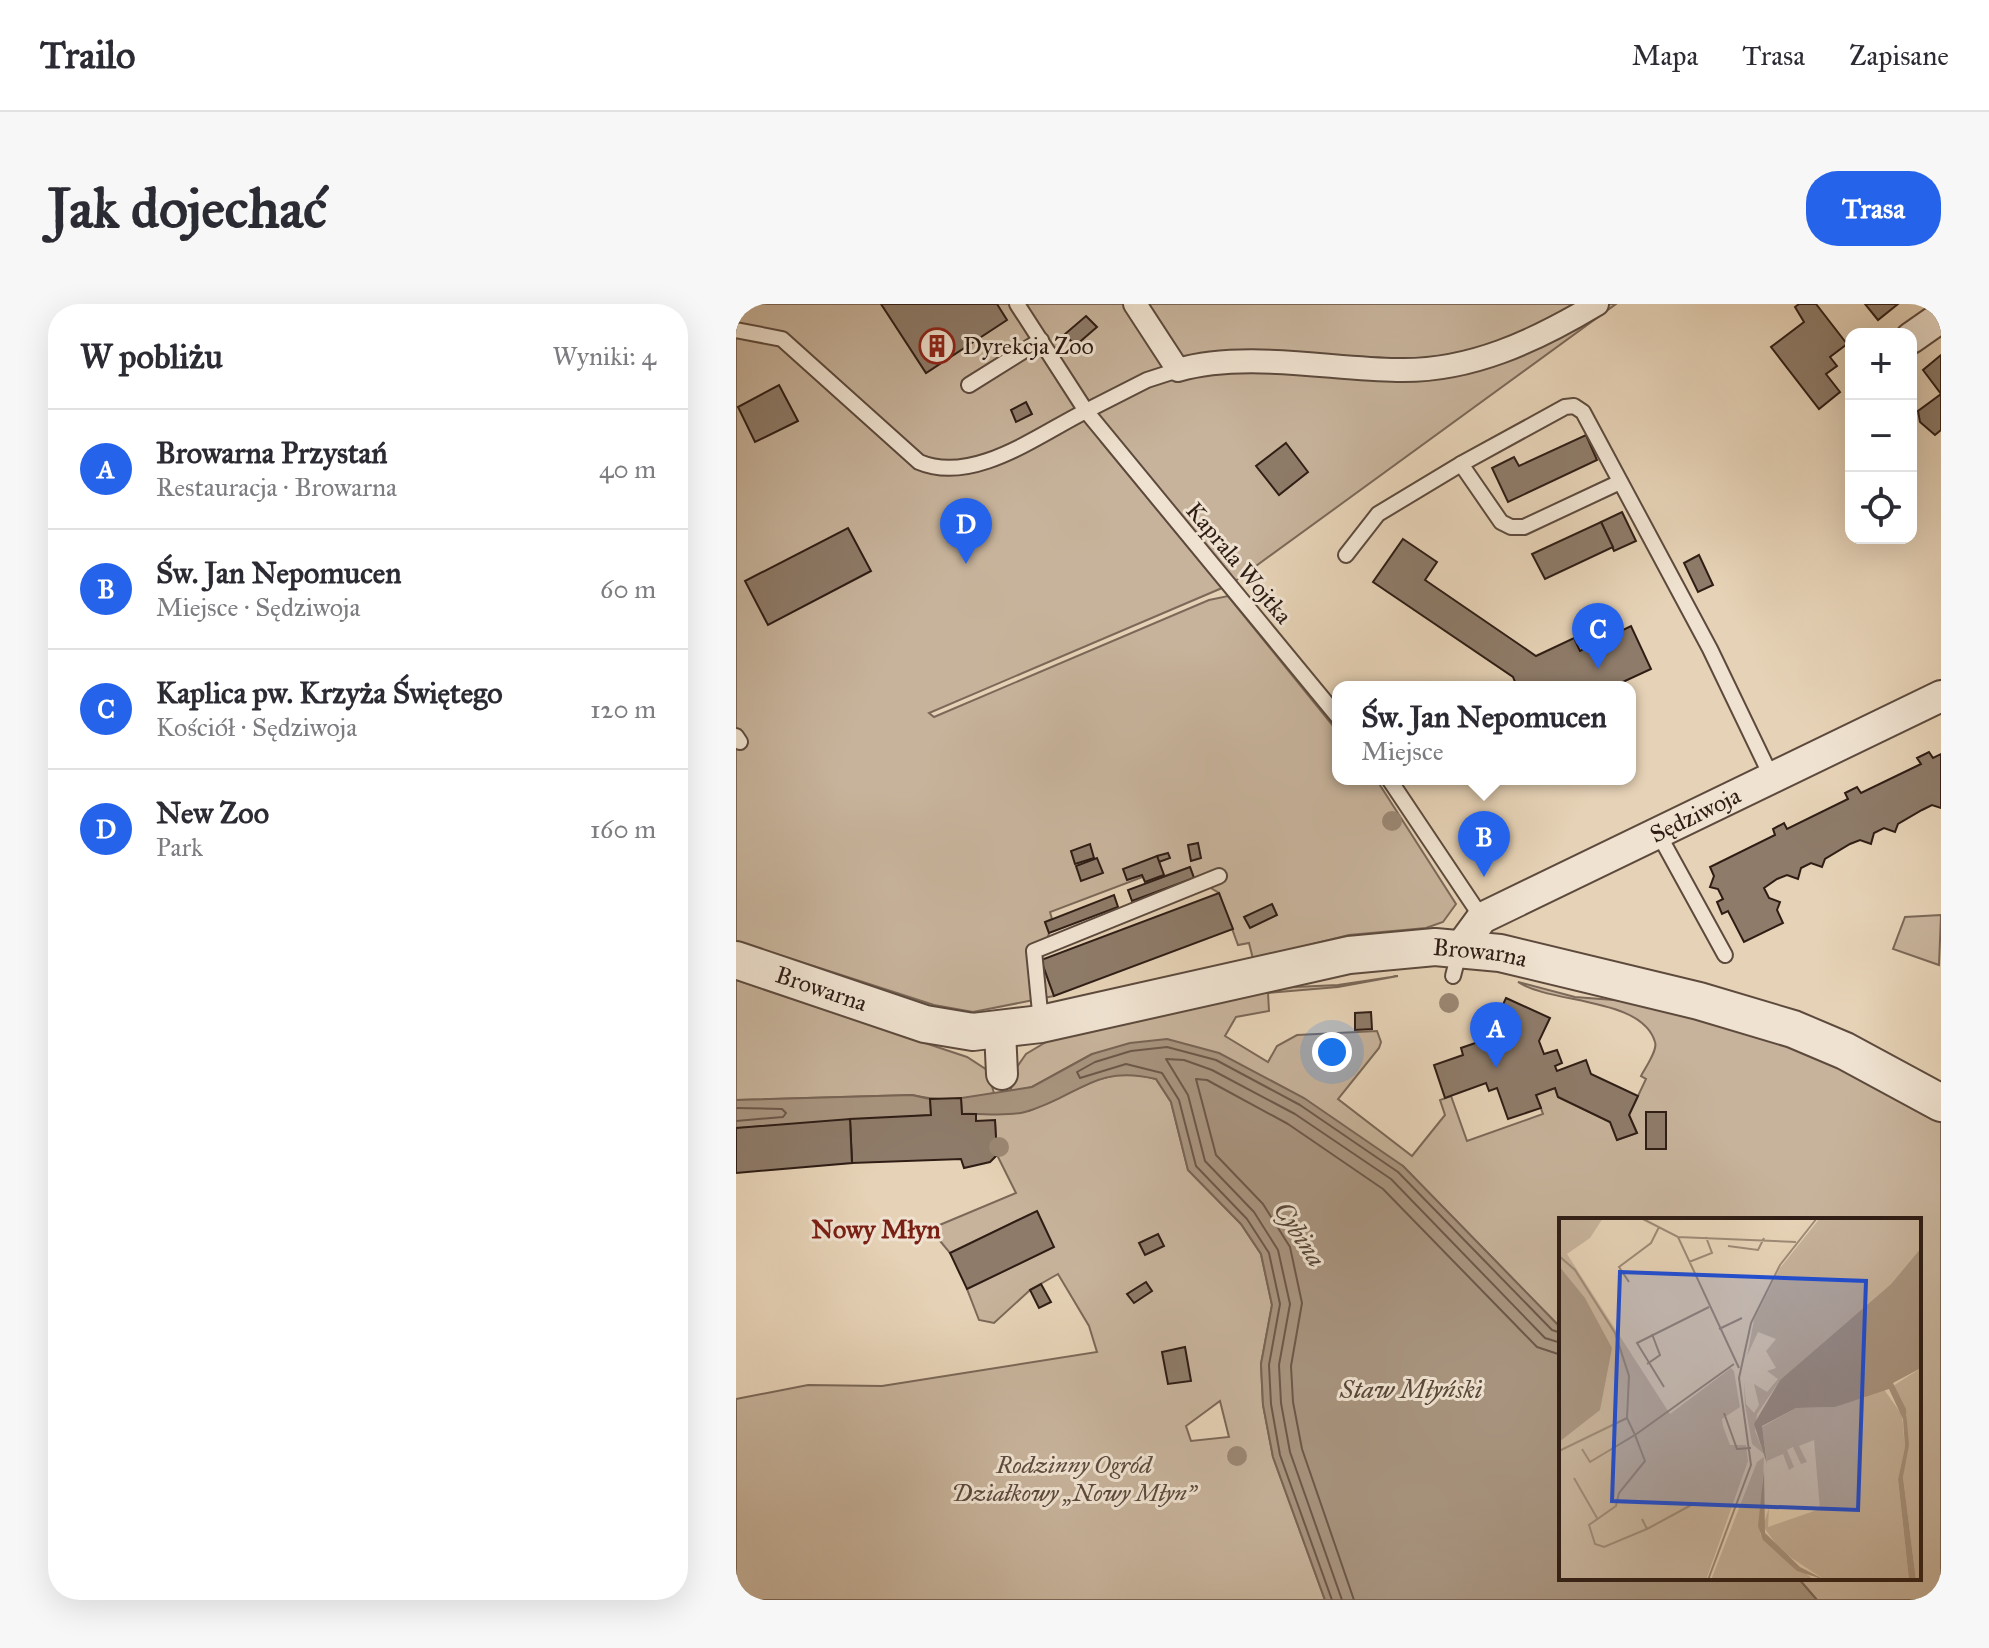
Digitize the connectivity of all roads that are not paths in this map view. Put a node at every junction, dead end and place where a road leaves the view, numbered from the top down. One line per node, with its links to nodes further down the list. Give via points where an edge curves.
1 (1017, 304): 7 (lane, Kaprala Wojtka)
2 (1135, 304): 8 (street)
3 (1597, 304): 8 (street, via 1530,341 1434,369 1230,363)
4 (1941, 317): 6 (street)
5 (736, 330): 10 (lane, via 782,339 919,462 938,470 977,466)
6 (1917, 334)
7 (1041, 340): 9 (lane); 10 (lane, Kaprala Wojtka)
8 (1178, 370): 10 (lane)
9 (969, 385)
10 (1086, 411): 15 (lane, Kaprala Wojtka)
11 (1461, 464): 12 (lane, via 1501,522 1511,527 1524,527); 12 (lane, via 1574,406 1583,412); 13 (lane, via 1378,514)
12 (1620, 482): 16 (lane, via 1710,649)
13 (1346, 555)
14 (1941, 696): 16 (street, Sędziwoja)
15 (1332, 710)
16 (1772, 779): 18 (street, Sędziwoja)
17 (1393, 785): 20 (lane)
18 (1658, 833): 20 (street, Sędziwoja); 21 (lane)
19 (1219, 876): 24 (lane, via 1034,951)
20 (1482, 918): 23 (street, Sędziwoja)
21 (1725, 955)
22 (736, 960): 25 (street, Browarna, via 925,1024)
23 (1456, 962): 24 (street, Browarna, via 1408,948 1349,955); 27 (street, Browarna, via 1531,958 1767,1021 1845,1051)
24 (1041, 1024): 25 (street, Browarna)
25 (1000, 1031): 26 (street)
26 (1002, 1074)
27 (1941, 1103)

